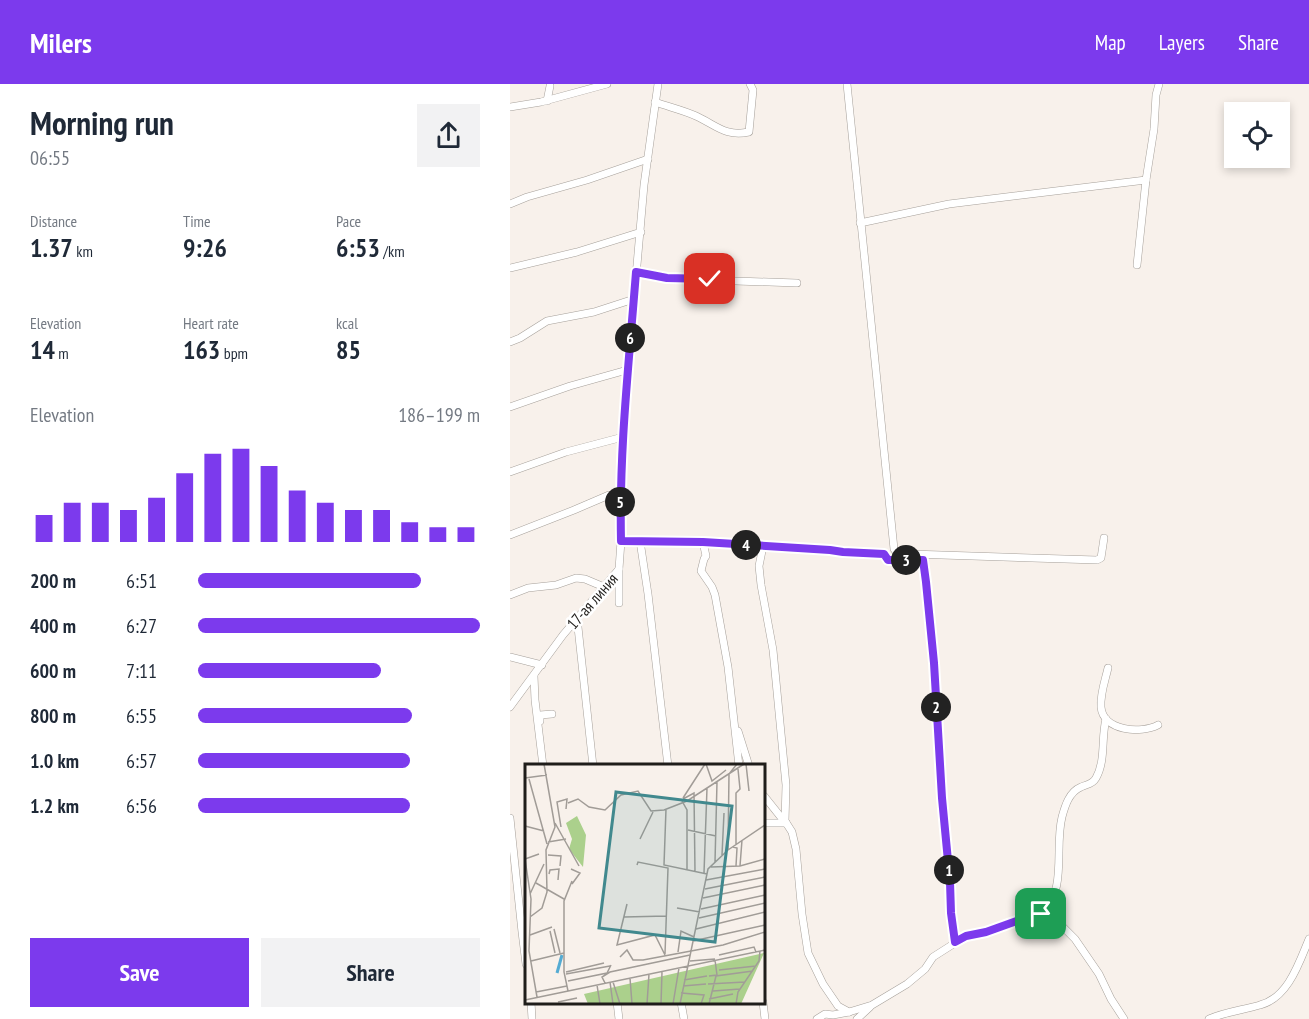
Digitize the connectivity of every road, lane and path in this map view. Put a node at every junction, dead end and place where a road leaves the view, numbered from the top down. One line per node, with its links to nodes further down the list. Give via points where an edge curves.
1 (607, 84): 7 (street)
2 (658, 84): 8 (street, 17-ая линия)
3 (750, 84): 8 (street, via 753,90 749,132 740,134)
4 (847, 84): 13 (street)
5 (1159, 84): 11 (street)
6 (550, 86): 7 (street)
7 (547, 101): 9 (street)
8 (655, 102): 10 (street, 17-ая линия)
9 (510, 107)
10 (648, 159): 12 (street); 14 (street, 17-ая линия)
11 (1146, 180): 13 (street, via 949,204); 15 (street)
12 (510, 204)
13 (860, 223): 27 (street, via 897,553 1097,560 1101,558)
14 (640, 232): 16 (street); 17 (street, 17-ая линия)
15 (1137, 265)
16 (510, 268)
17 (636, 272): 18 (street, via 679,279); 19 (street, 17-ая линия)
18 (796, 283)
19 (634, 299): 20 (street, via 547,321); 21 (street, 17-ая линия)
20 (510, 342)
21 (627, 370): 22 (street); 23 (street, 17-ая линия)
22 (510, 407)
23 (622, 436): 24 (street); 25 (street, 17-ая линия)
24 (510, 471)
25 (620, 497): 26 (street, via 609,495); 28 (street, 17-ая линия)
26 (510, 535)
27 (1104, 538)
28 (621, 541): 29 (street); 32 (street, 17-ая линия)
29 (640, 541): 30 (street); 42 (street)
30 (703, 542): 31 (street); 46 (street, via 706,556 701,571 715,595)
31 (764, 546): 57 (street, via 760,576 772,650 786,785); 60 (street, via 884,554 888,560 923,560)
32 (620, 569): 33 (street, 17-ая линия); 35 (street)
33 (604, 587): 34 (street, via 576,578); 36 (street, 17-ая линия)
34 (510, 595)
35 (619, 603)
36 (577, 618): 38 (street, 17-ая линия); 50 (street)
37 (510, 657): 38 (street)
38 (542, 665): 40 (street, 17-ая линия)
39 (1108, 668): 45 (street, via 1101,707)
40 (534, 676): 43 (street, 17-ая линия); 48 (street)
41 (649, 680): 42 (street)
42 (658, 686): 51 (street)
43 (510, 707)
44 (552, 714): 48 (street, via 540,715)
45 (1106, 719): 47 (street, via 1136,730); 58 (street, via 1104,747 1095,780 1073,791 1069,798 1062,819 1053,900)
46 (735, 722): 52 (street); 53 (street)
47 (1158, 725)
48 (539, 729): 49 (street)
49 (543, 764)
50 (593, 764)
51 (668, 764)
52 (739, 764)
53 (750, 764)
54 (765, 797): 57 (street)
55 (510, 818): 61 (street)
56 (765, 823): 57 (street)
57 (786, 823): 67 (street, via 796,849 808,953 838,1006)
58 (1041, 914): 60 (street); 74 (street, via 1053,917 1075,939)
59 (1309, 939): 75 (street, via 1294,973 1269,1002)
60 (955, 942): 66 (street, via 933,957 907,984)
61 (525, 956)
62 (531, 1004): 68 (street)
63 (617, 1004): 69 (street)
64 (681, 1004): 70 (street)
65 (763, 1004): 71 (street)
66 (872, 1005): 67 (street); 73 (street)
67 (849, 1012): 72 (street, via 825,1014)
68 (532, 1019)
69 (619, 1019)
70 (684, 1019)
71 (765, 1019)
72 (817, 1019)
73 (857, 1019)
74 (1124, 1019)
75 (1209, 1019)

